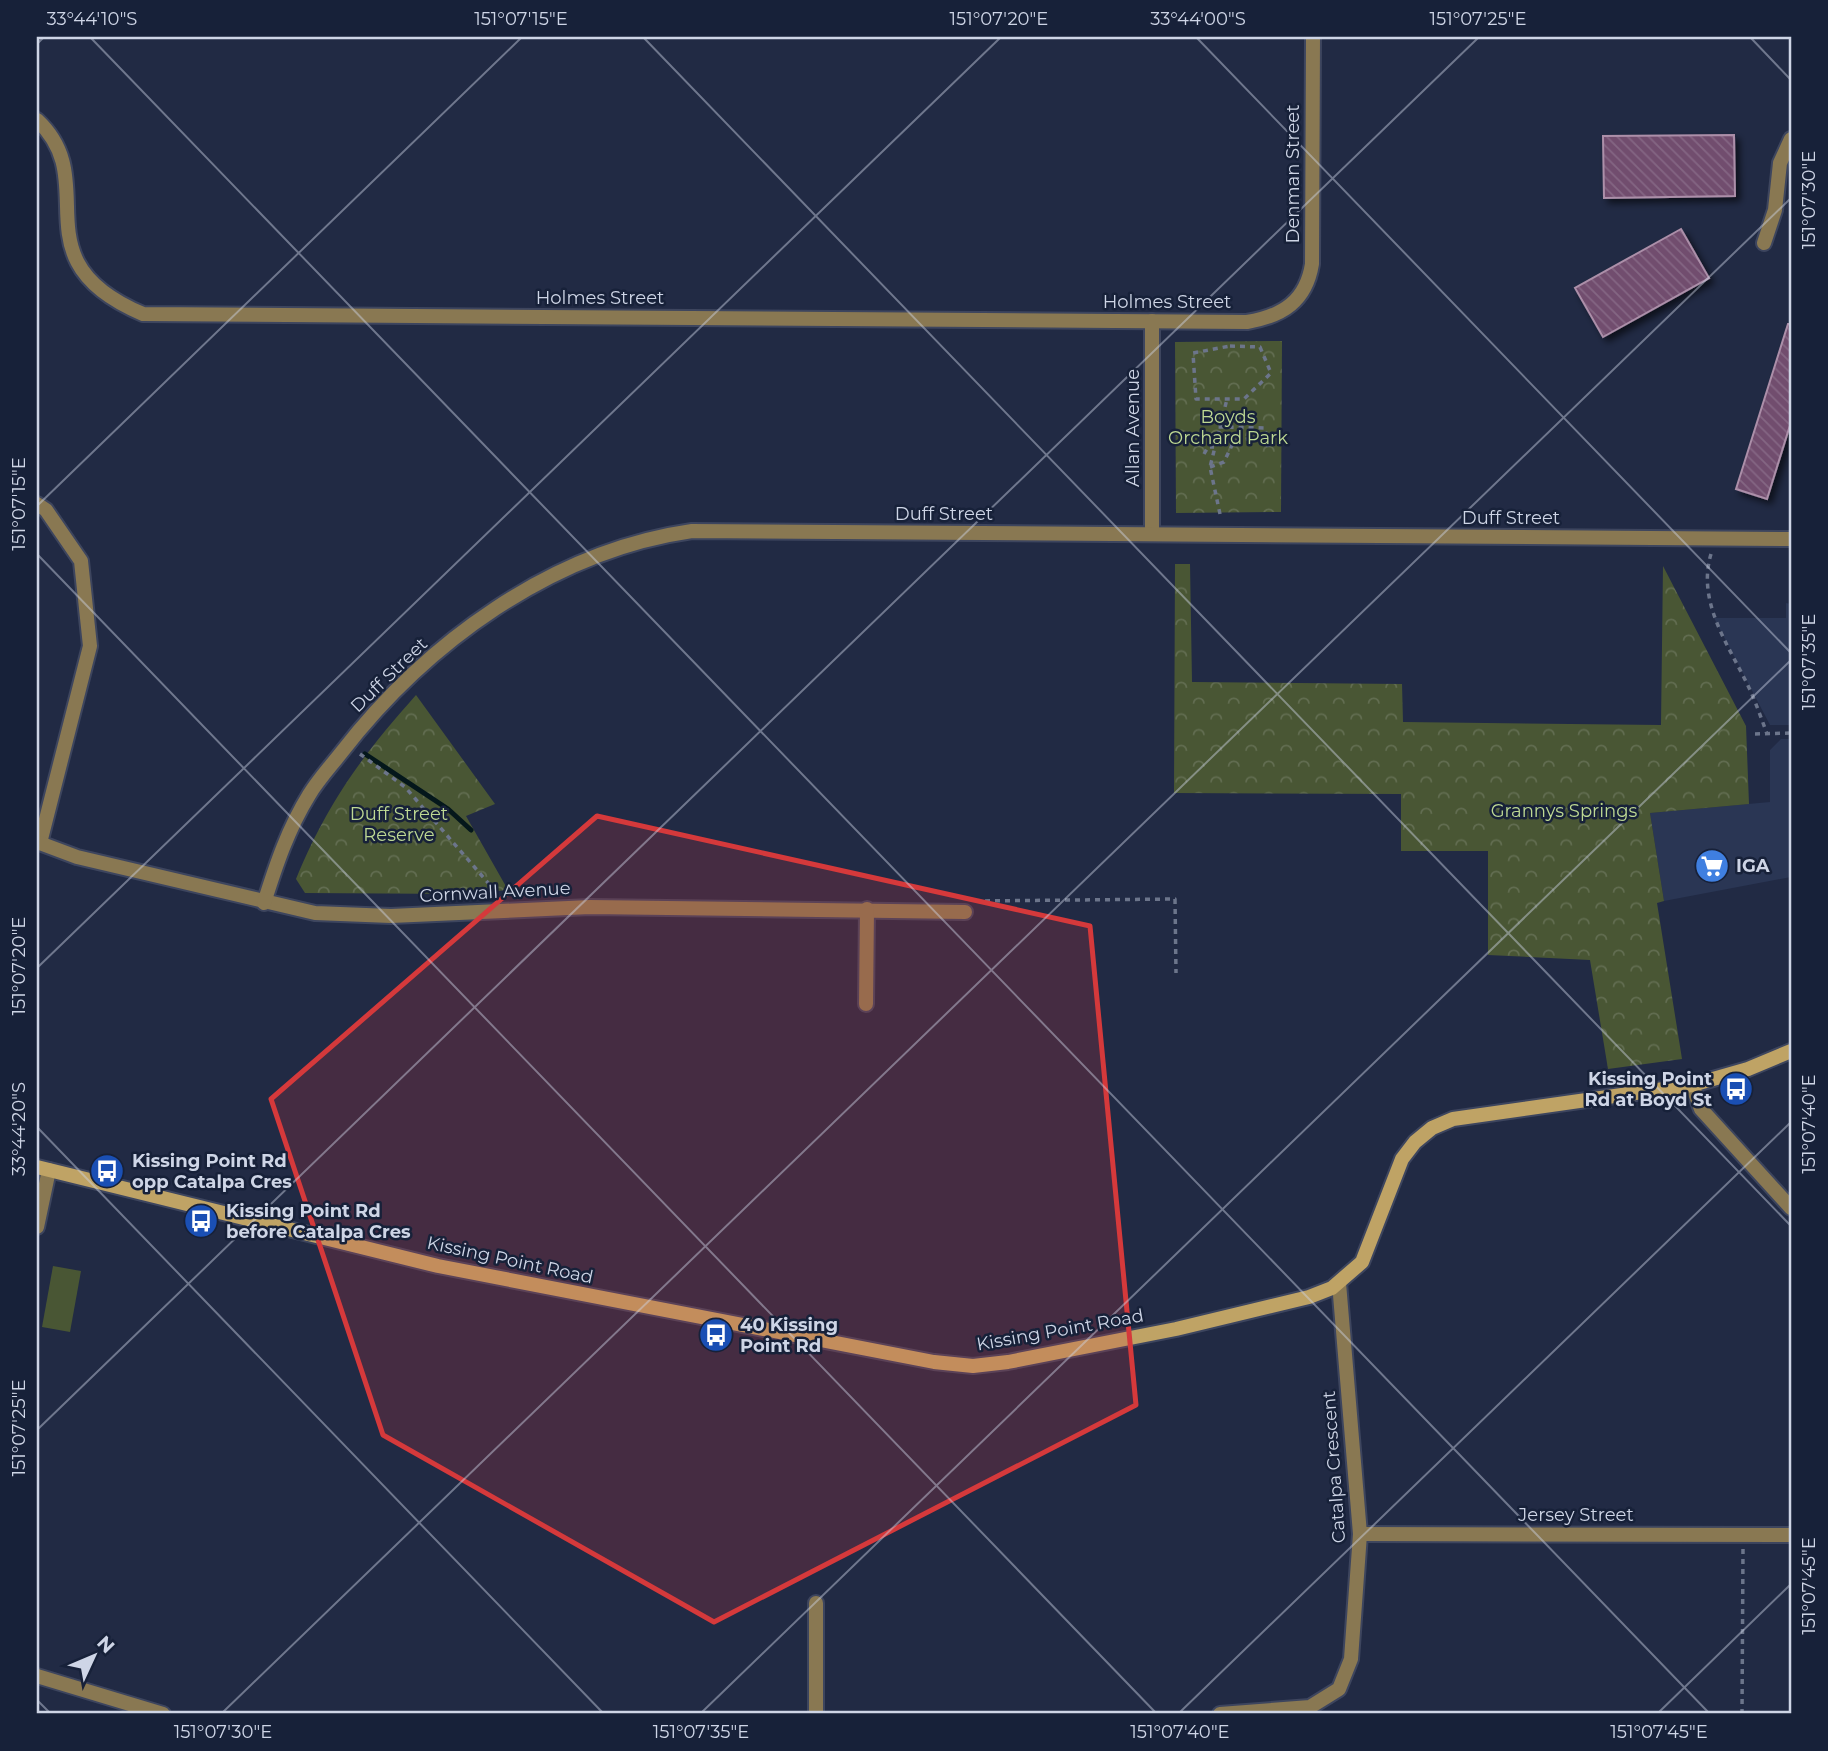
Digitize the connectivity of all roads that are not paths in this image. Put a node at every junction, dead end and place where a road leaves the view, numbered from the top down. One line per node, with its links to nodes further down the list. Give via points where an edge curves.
1 (1313, 37): 5 (street, Denman Street, via 1312,264 1303,293)
2 (37, 120): 6 (street, Holmes Street, via 61,155 68,240 77,265 117,303 143,314)
3 (1791, 139): 4 (street, via 1780,163 1775,210)
4 (1764, 243)
5 (1292, 305): 6 (street, Holmes Street, via 1247,322)
6 (1152, 321): 8 (street, Allan Avenue)
7 (37, 504): 10 (street, via 81,561 90,646)
8 (1152, 534): 9 (street, Duff Street); 11 (street, Duff Street, via 692,531 615,548 489,612 389,696 310,793 289,831)
9 (1791, 539)
10 (38, 842): 11 (street, Cornwall Avenue, via 76,858)
11 (264, 903): 12 (street, Cornwall Avenue, via 315,913 391,916 590,907)
12 (867, 909): 13 (street, Cornwall Avenue); 14 (street)
13 (965, 912)
14 (866, 1004)
15 (1791, 1051): 16 (main road, Kissing Point Road)
16 (1692, 1085): 18 (street, via 1701,1109); 20 (main road, Kissing Point Road, via 1478,1114 1432,1128 1402,1159 1362,1262)
17 (43, 1168): 19 (street); 20 (main road, Kissing Point Road, via 438,1266 973,1366 1216,1320 1309,1297)
18 (1791, 1209)
19 (37, 1227)
20 (1339, 1283): 21 (street, Catalpa Crescent)
21 (1360, 1534): 22 (street, Jersey Street); 27 (street, Catalpa Crescent, via 1351,1659 1339,1689 1310,1707)
22 (1791, 1535)
23 (816, 1603): 26 (street)
24 (37, 1676): 25 (street)
25 (163, 1714)
26 (816, 1714)
27 (1220, 1714)

